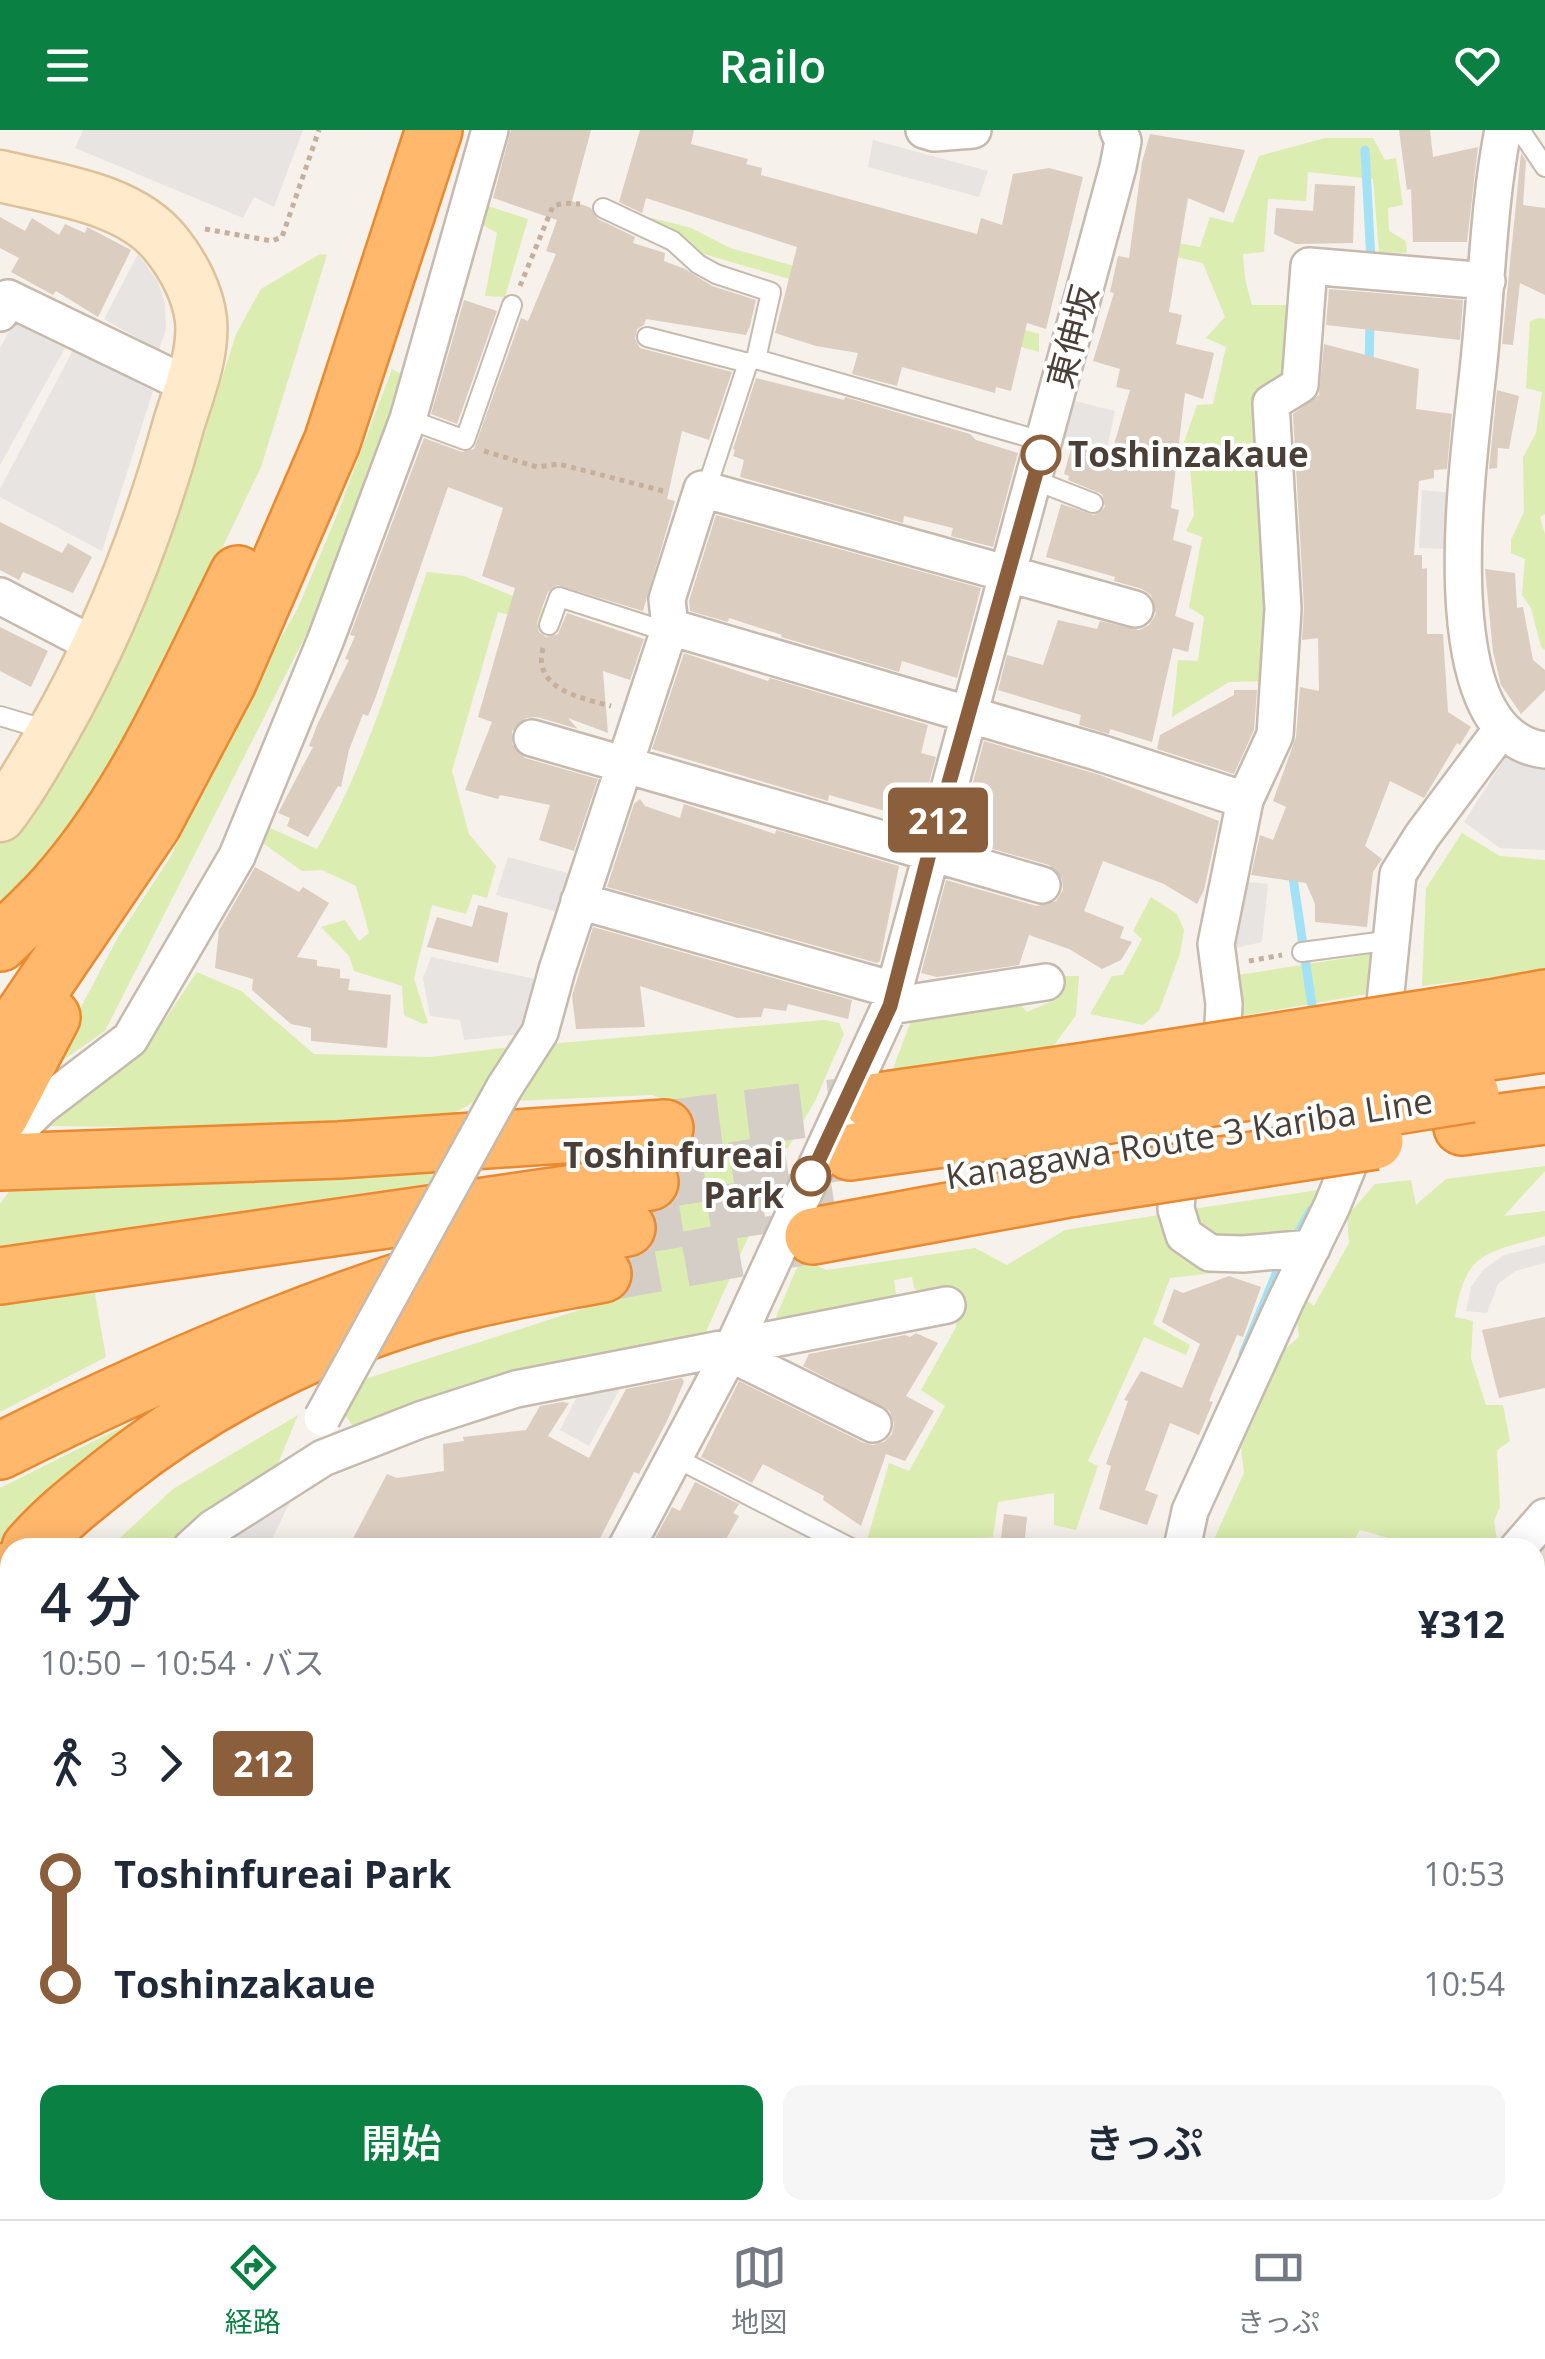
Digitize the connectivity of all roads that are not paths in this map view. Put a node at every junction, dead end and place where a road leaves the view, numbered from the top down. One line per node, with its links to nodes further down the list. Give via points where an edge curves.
1 (490, 130): 17 (street)
2 (924, 130): 3 (street)
3 (973, 130)
4 (1118, 130): 18 (street, 東伸坂, via 1118,168)
5 (1503, 130): 11 (street)
6 (1520, 130): 8 (lane)
7 (421, 136): 37 (highway, via 359,362 306,505 228,682); 42 (highway, via 266,518 140,767 56,887)
8 (1545, 167)
9 (0, 176): 16 (street, via 102,204 164,241 193,290 201,320)
10 (594, 206): 15 (lane, via 673,241 716,274 771,292)
11 (1487, 281): 30 (street, via 1462,607 1476,682); 35 (street, via 1309,266 1300,385 1271,403 1283,609 1276,735)
12 (512, 305): 17 (lane, via 465,440)
13 (0, 313): 16 (street, via 8,298)
14 (647, 337): 15 (lane)
15 (752, 361): 18 (lane); 20 (lane)
16 (190, 386): 27 (street, via 158,498)
17 (408, 419): 56 (street, via 237,856 130,1039 20,1128)
18 (1045, 442): 19 (street, 東伸坂)
19 (1034, 480): 21 (lane); 22 (street, 東伸坂)
20 (706, 490): 22 (street); 26 (street, via 667,599)
21 (1092, 503)
22 (1008, 576): 24 (street); 28 (street, 東伸坂)
23 (0, 596): 27 (street)
24 (1135, 609)
25 (548, 626): 26 (lane, via 558,598)
26 (669, 629): 28 (street); 34 (street)
27 (98, 648): 31 (street)
28 (968, 715): 35 (street); 38 (street, 東伸坂)
29 (0, 716): 31 (lane)
30 (1501, 730): 33 (street, via 1528,748); 41 (street, via 1398,874)
31 (54, 732): 36 (street)
32 (532, 738): 34 (street)
33 (1545, 750)
34 (623, 765): 38 (street); 40 (street)
35 (1245, 800): 58 (street, via 1216,944 1230,964 1221,1063 1182,1122 1176,1209 1184,1235 1210,1253)
36 (0, 816)
37 (153, 824): 48 (highway); 52 (highway)
38 (929, 854): 39 (street); 45 (street, 東伸坂)
39 (1042, 885)
40 (578, 901): 45 (street); 65 (street, bridge, via 540,1032 322,1418)
41 (1394, 940): 43 (lane); 58 (street, via 1374,1094)
42 (0, 943)
43 (1302, 952)
44 (1046, 982): 45 (street)
45 (892, 998): 61 (street, 東伸坂)
46 (1545, 998): 49 (highway)
47 (1545, 1044): 49 (highway)
48 (0, 1049)
49 (1477, 1071): 50 (highway, Kanagawa Route 3 Kariba Line); 53 (highway); 55 (highway, bridge); 55 (highway, bridge)
50 (1545, 1084)
51 (872, 1102): 55 (highway)
52 (0, 1116)
53 (1545, 1116)
54 (665, 1128): 56 (highway, via 339,1150)
55 (1081, 1133): 55 (highway, Kanagawa Route 3 Kariba Line, via 832,1194)
56 (13, 1161)
57 (627, 1228): 59 (highway); 63 (highway, via 482,1256 347,1298 101,1400); 67 (highway, via 474,1299 344,1340 249,1384 154,1441)
58 (1312, 1248): 71 (street, via 1190,1511)
59 (4, 1275)
60 (947, 1306): 61 (street)
61 (731, 1350): 62 (street); 64 (street, 東伸坂); 65 (street, via 516,1389)
62 (873, 1424)
63 (0, 1451)
64 (674, 1457): 69 (street, 東伸坂); 70 (lane)
65 (324, 1458): 68 (street)
66 (1545, 1518): 72 (street)
67 (39, 1538)
68 (202, 1538)
69 (631, 1538)
70 (832, 1538)
71 (1184, 1538)
72 (1527, 1538)

